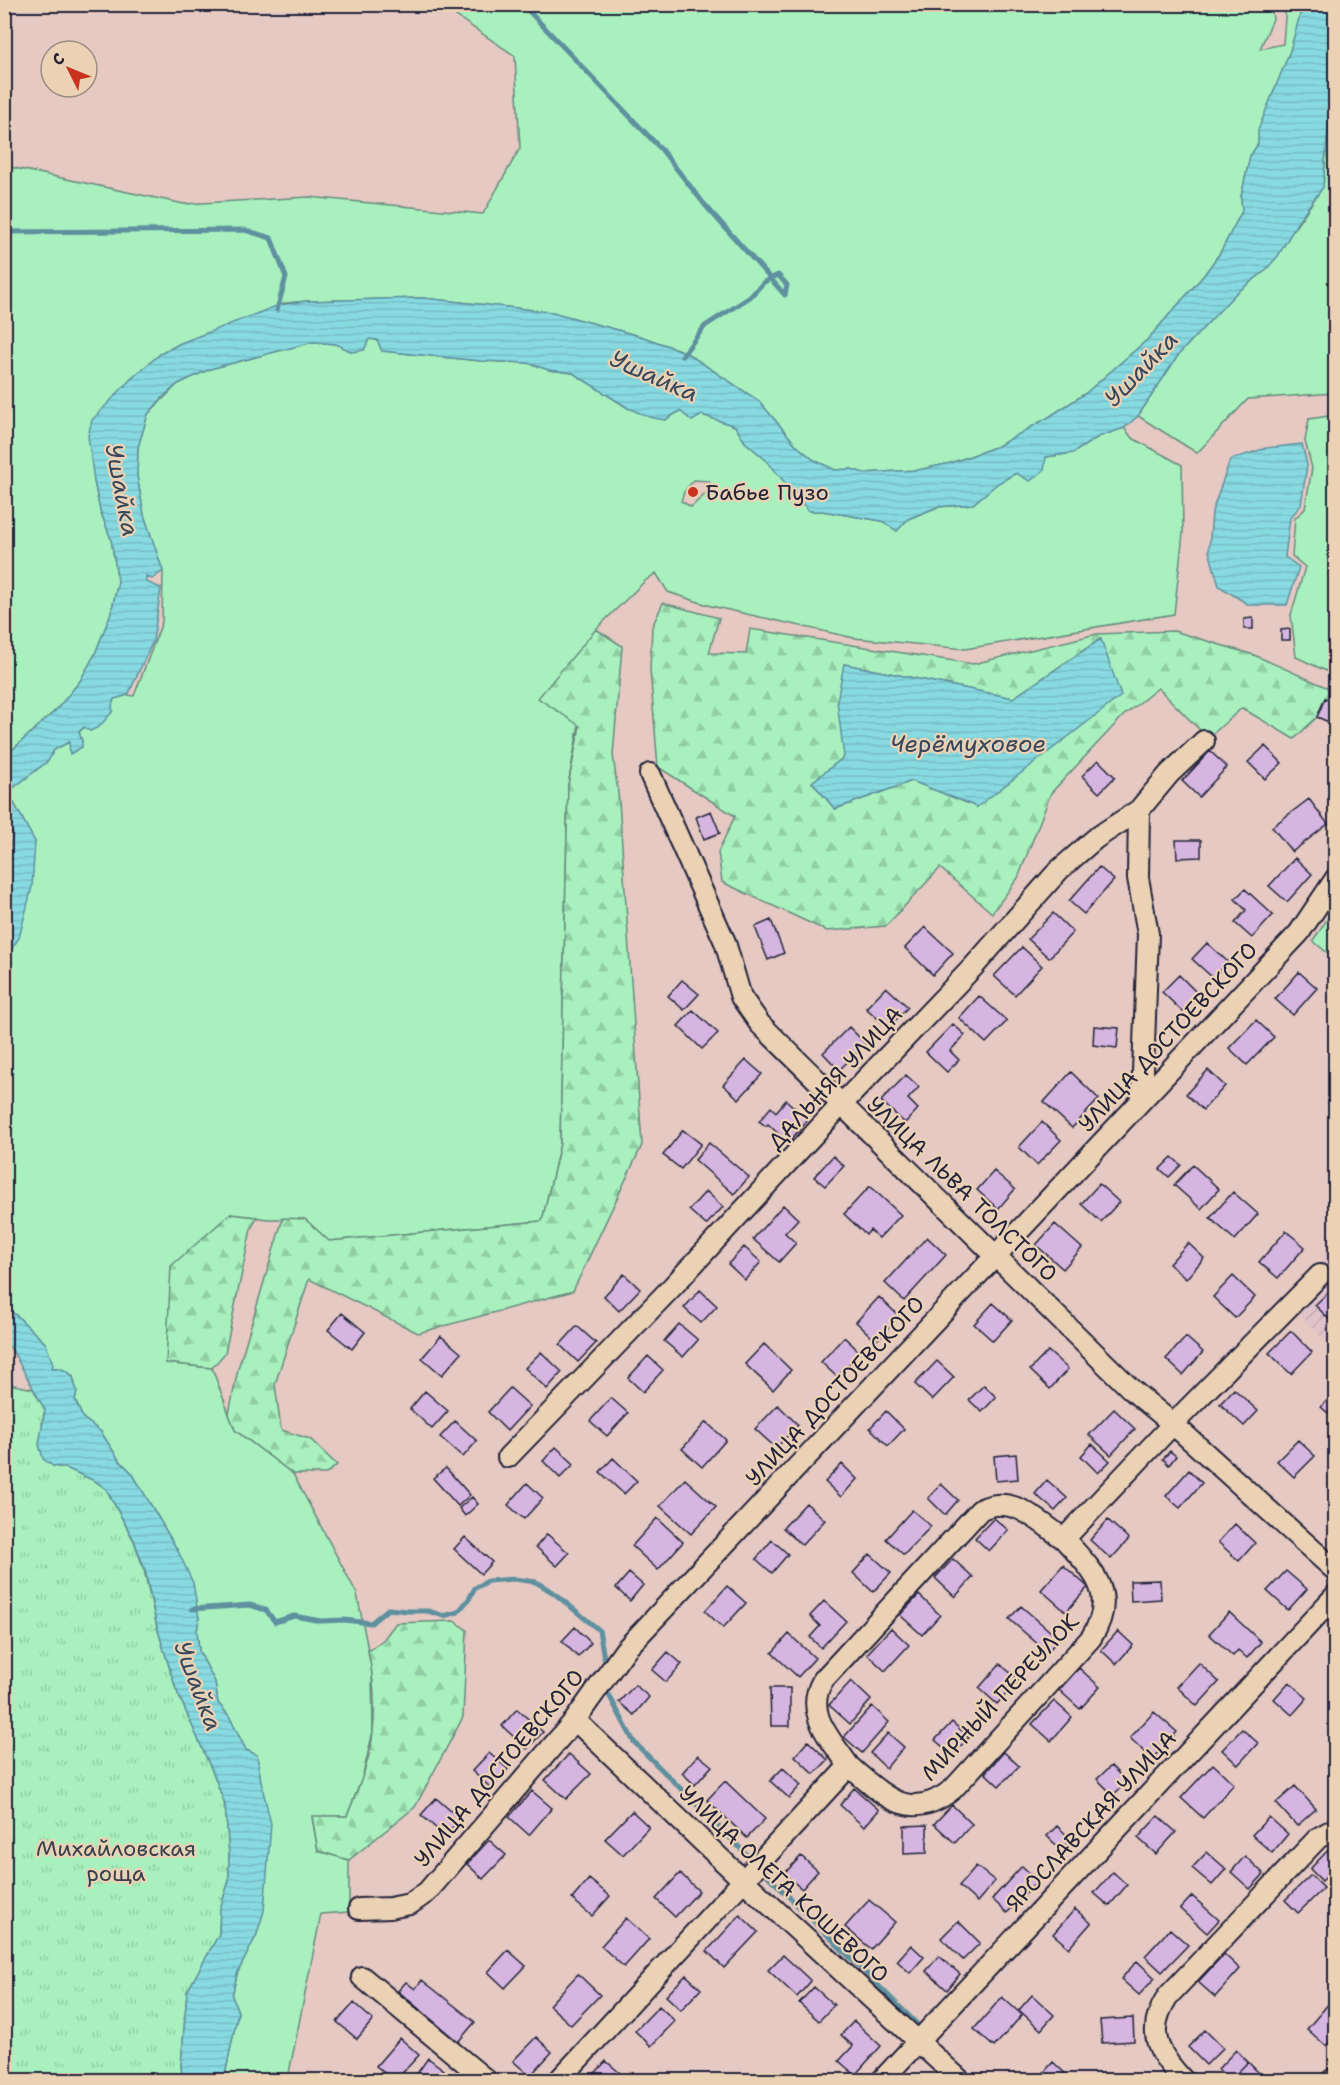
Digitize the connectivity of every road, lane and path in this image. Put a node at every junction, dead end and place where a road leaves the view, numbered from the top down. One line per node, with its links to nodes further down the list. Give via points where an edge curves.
1 (1204, 741): 3 (street, ДАЛЬНЯЯ УЛИЦА)
2 (650, 774): 6 (street, УЛИЦА ЛЬВА ТОЛСТОГО, via 725,942 741,997 760,1024)
3 (1139, 810): 5 (street, via 1138,878 1148,934); 6 (street, ДАЛЬНЯЯ УЛИЦА, via 1096,838 1059,870)
4 (1335, 878): 5 (street, УЛИЦА ДОСТОЕВСКОГО, via 1299,933)
5 (1142, 1100): 7 (street, УЛИЦА ДОСТОЕВСКОГО)
6 (841, 1105): 7 (street, УЛИЦА ЛЬВА ТОЛСТОГО); 10 (street, ДАЛЬНЯЯ УЛИЦА)
7 (996, 1254): 9 (street, УЛИЦА ЛЬВА ТОЛСТОГО, via 1132,1390); 14 (street, УЛИЦА ДОСТОЕВСКОГО, via 625,1650)
8 (1320, 1275): 9 (street)
9 (1173, 1424): 11 (street); 12 (street, УЛИЦА ЛЬВА ТОЛСТОГО)
10 (508, 1457)
11 (1064, 1539): 15 (street, МИРНЫЙ ПЕРЕУЛОК, via 1012,1505 1001,1503 980,1510 817,1690 816,1712); 15 (street, МИРНЫЙ ПЕРЕУЛОК, via 1099,1582 1103,1604 1099,1625 953,1788 928,1804 899,1803 885,1797)
12 (1335, 1571)
13 (1335, 1594): 20 (street, ЯРОСЛАВСКАЯ УЛИЦА)
14 (575, 1720): 17 (street, УЛИЦА ОЛЕГА КОШЕВОГО); 18 (street, УЛИЦА ДОСТОЕВСКОГО, via 427,1892 410,1904)
15 (849, 1766): 17 (street)
16 (1335, 1828): 26 (street, via 1318,1838 1168,1996 1156,2021 1155,2035 1165,2061)
17 (744, 1881): 20 (street, УЛИЦА ОЛЕГА КОШЕВОГО); 23 (street)
18 (359, 1909)
19 (362, 1977): 22 (street)
20 (919, 2042): 24 (street, ЯРОСЛАВСКАЯ УЛИЦА); 25 (street, УЛИЦА ОЛЕГА КОШЕВОГО)
21 (1335, 2077): 27 (street)
22 (486, 2080)
23 (559, 2080)
24 (882, 2080)
25 (960, 2080)
26 (1182, 2080)
27 (1332, 2080)

